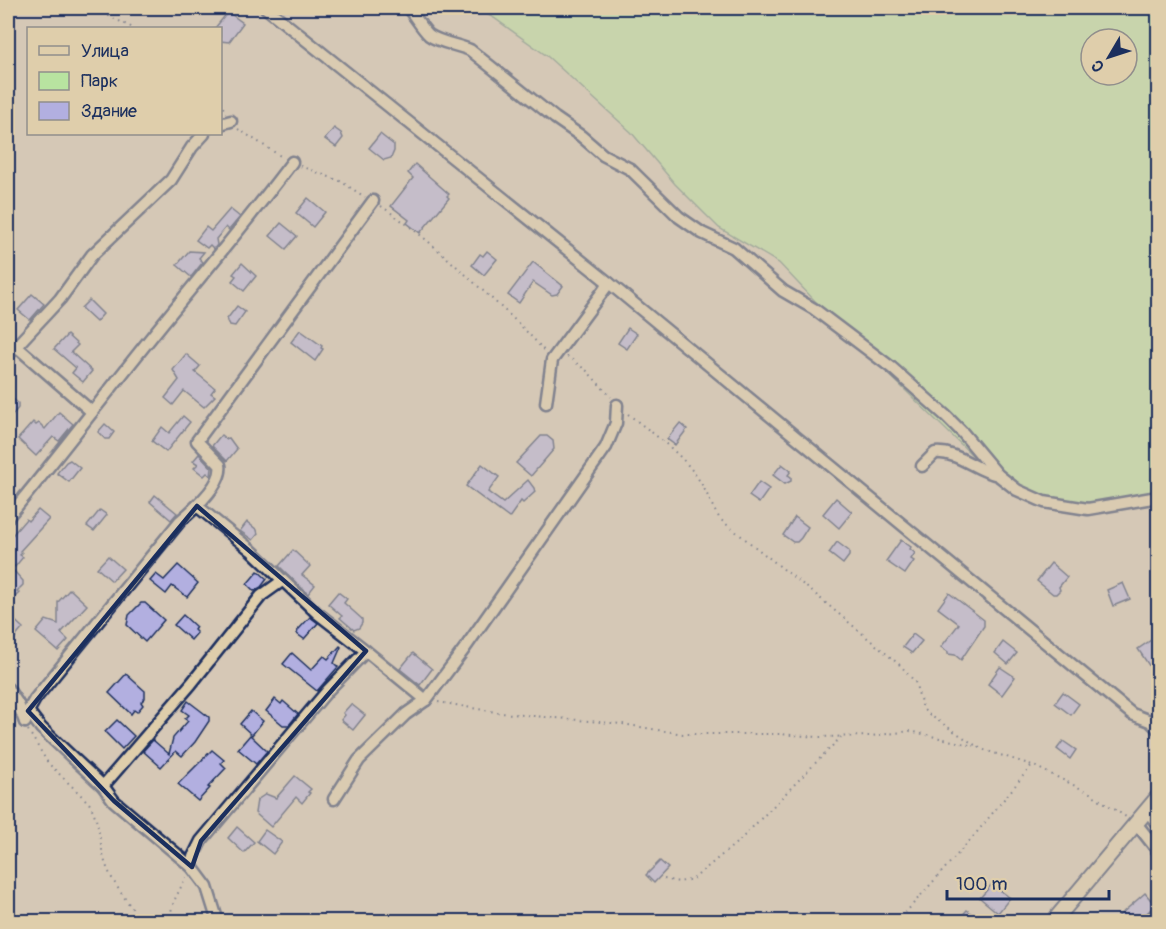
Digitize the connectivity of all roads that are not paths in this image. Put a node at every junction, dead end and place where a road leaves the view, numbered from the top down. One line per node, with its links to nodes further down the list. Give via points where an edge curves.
1 (266, 8): 6 (street)
2 (408, 8): 13 (street, via 428,34 470,50 603,155 630,169 679,218 734,248 783,291 814,309 892,368 963,433)
3 (203, 135): 7 (street, via 171,180 92,255 60,299)
4 (292, 162): 11 (street)
5 (373, 201): 15 (street, via 197,441 222,470)
6 (609, 283): 9 (street, via 552,360); 22 (street, via 1132,714)
7 (16, 346): 8 (street); 11 (street)
8 (8, 355)
9 (546, 403)
10 (617, 405): 20 (street, via 616,423 606,447)
11 (92, 412): 16 (street)
12 (922, 466): 13 (street, via 935,453 943,453)
13 (998, 475): 14 (street, via 1017,490 1044,502 1069,507 1088,509)
14 (1158, 497)
15 (197, 506): 17 (street); 21 (street, via 180,521 34,699)
16 (8, 517)
17 (282, 581): 18 (street); 23 (street, via 261,596)
18 (366, 651): 20 (street); 30 (street, via 328,690 201,841)
19 (8, 689): 21 (street)
20 (426, 700): 25 (street, via 359,760)
21 (27, 716): 23 (street)
22 (1158, 729)
23 (103, 786): 30 (street, via 114,801)
24 (1158, 797): 26 (main road)
25 (334, 799)
26 (1146, 810): 27 (main road); 28 (street)
27 (1136, 823): 29 (street); 33 (main road)
28 (1158, 825)
29 (1158, 850)
30 (192, 867): 32 (street, via 207,887)
31 (1158, 912): 34 (street)
32 (218, 921)
33 (1053, 921)
34 (1148, 921)

